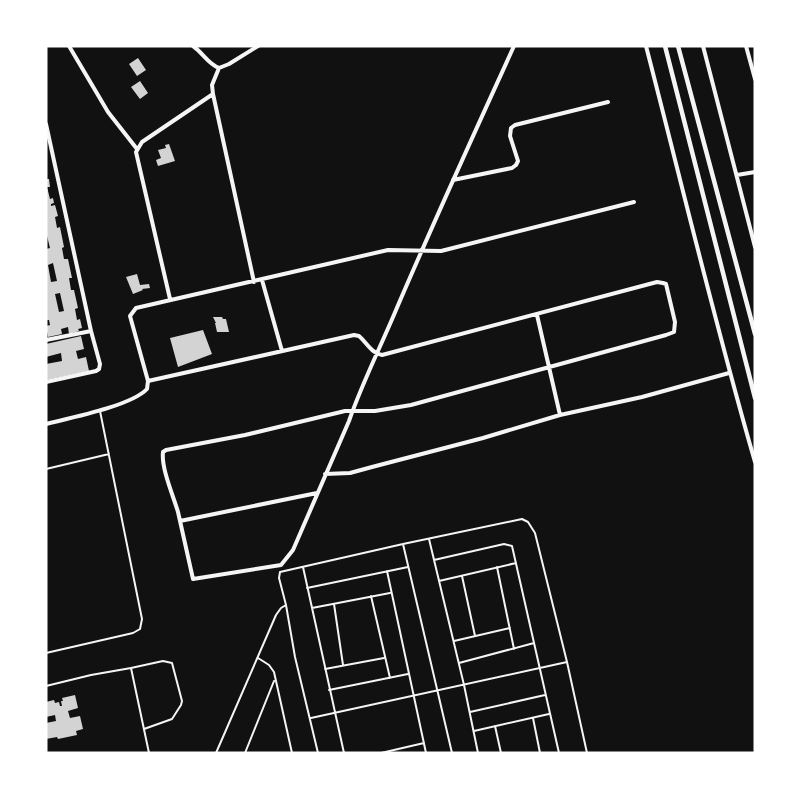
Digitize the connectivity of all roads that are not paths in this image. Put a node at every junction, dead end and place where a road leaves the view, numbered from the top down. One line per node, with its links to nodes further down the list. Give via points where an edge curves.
1 (69, 46): 15 (street, via 108,112)
2 (193, 46): 10 (street)
3 (258, 46): 10 (street)
4 (514, 46): 19 (street)
5 (646, 46): 33 (street)
6 (665, 46): 36 (street)
7 (678, 46): 28 (street)
8 (703, 46): 18 (street)
9 (746, 46): 11 (street)
10 (219, 68): 12 (street, via 212,85)
11 (755, 79)
12 (213, 94): 15 (street, via 142,142); 24 (street)
13 (608, 102): 19 (street, via 515,125 510,136 518,161 516,165)
14 (46, 124): 16 (street)
15 (137, 149): 25 (street)
16 (49, 150): 27 (street)
17 (755, 172): 18 (street)
18 (737, 175): 21 (street)
19 (453, 180): 22 (street)
20 (634, 202): 22 (street, via 441,251)
21 (755, 246)
22 (422, 250): 23 (street, via 388,250); 31 (street)
23 (262, 280): 24 (street); 30 (street)
24 (254, 282): 25 (street)
25 (170, 299): 34 (street, via 136,308 131,313)
26 (537, 315): 31 (street); 32 (street); 32 (street, via 663,282 675,322 674,332 666,336)
27 (91, 331): 29 (street); 35 (street, via 99,370)
28 (755, 334)
29 (46, 340)
30 (282, 351): 31 (street, via 354,335); 34 (street)
31 (377, 354): 38 (street)
32 (549, 367): 38 (street, via 411,405); 39 (street)
33 (729, 373): 39 (street); 42 (street)
34 (148, 381): 37 (street, via 147,389 140,394)
35 (46, 382)
36 (755, 398)
37 (100, 411): 40 (street); 41 (lane)
38 (353, 411): 44 (street); 46 (street, via 166,450 163,456)
39 (560, 415): 44 (street, via 350,473)
40 (46, 424)
41 (109, 454): 43 (lane); 68 (lane, via 142,616 140,628 133,633)
42 (755, 462)
43 (46, 469)
44 (325, 474): 45 (street)
45 (317, 493): 46 (street); 46 (street, via 293,550 281,565 193,580)
46 (180, 521)
47 (429, 539): 48 (lane); 49 (lane); 71 (lane, via 522,520 528,522 535,532)
48 (403, 544): 51 (lane); 52 (lane)
49 (434, 560): 50 (lane, via 509,544); 56 (lane)
50 (516, 563): 53 (lane); 66 (lane)
51 (303, 567): 57 (lane); 61 (lane, via 279,574)
52 (409, 567): 54 (lane); 83 (lane)
53 (497, 568): 55 (lane); 63 (lane)
54 (387, 571): 57 (lane); 58 (lane)
55 (462, 576): 56 (lane); 64 (lane)
56 (439, 581): 65 (lane)
57 (308, 588): 62 (lane)
58 (391, 592): 59 (lane); 77 (lane)
59 (372, 596): 60 (lane); 70 (lane)
60 (334, 604): 62 (lane); 73 (lane)
61 (286, 605): 69 (lane, via 279,611); 89 (lane)
62 (312, 608): 76 (lane)
63 (510, 628): 64 (lane); 67 (lane)
64 (475, 636): 65 (lane)
65 (454, 641): 72 (lane)
66 (534, 643): 67 (lane); 75 (lane)
67 (514, 648): 72 (lane)
68 (46, 653)
69 (258, 658): 79 (lane, via 272,668); 97 (lane)
70 (385, 658): 73 (lane); 78 (lane)
71 (567, 662): 75 (lane); 110 (lane)
72 (459, 663): 80 (lane)
73 (343, 666): 76 (lane)
74 (131, 668): 81 (lane); 92 (lane); 92 (lane, via 162,661 172,663 182,701 172,720)
75 (540, 668): 80 (lane); 84 (lane)
76 (325, 669): 82 (lane)
77 (409, 674): 78 (lane); 85 (lane)
78 (390, 678): 82 (lane)
79 (275, 679): 98 (lane); 99 (lane)
80 (464, 685): 83 (lane); 86 (lane)
81 (46, 686)
82 (329, 690): 87 (lane)
83 (438, 691): 85 (lane); 105 (lane)
84 (546, 695): 86 (lane); 88 (lane)
85 (414, 696): 87 (lane); 94 (lane)
86 (470, 712): 93 (lane)
87 (334, 713): 89 (lane); 101 (lane)
88 (550, 714): 90 (lane); 109 (lane)
89 (311, 718): 100 (lane)
90 (533, 718): 91 (lane); 108 (lane)
91 (495, 726): 93 (lane); 107 (lane)
92 (144, 730): 96 (lane)
93 (474, 731): 106 (lane)
94 (424, 743): 95 (lane); 104 (lane)
95 (405, 747): 102 (lane); 103 (lane)
96 (149, 753)
97 (216, 753)
98 (245, 753)
99 (292, 753)
100 (318, 753)
101 (344, 753)
102 (381, 753)
103 (406, 753)
104 (426, 753)
105 (452, 753)
106 (478, 753)
107 (501, 753)
108 (540, 753)
109 (559, 753)
110 (587, 753)

